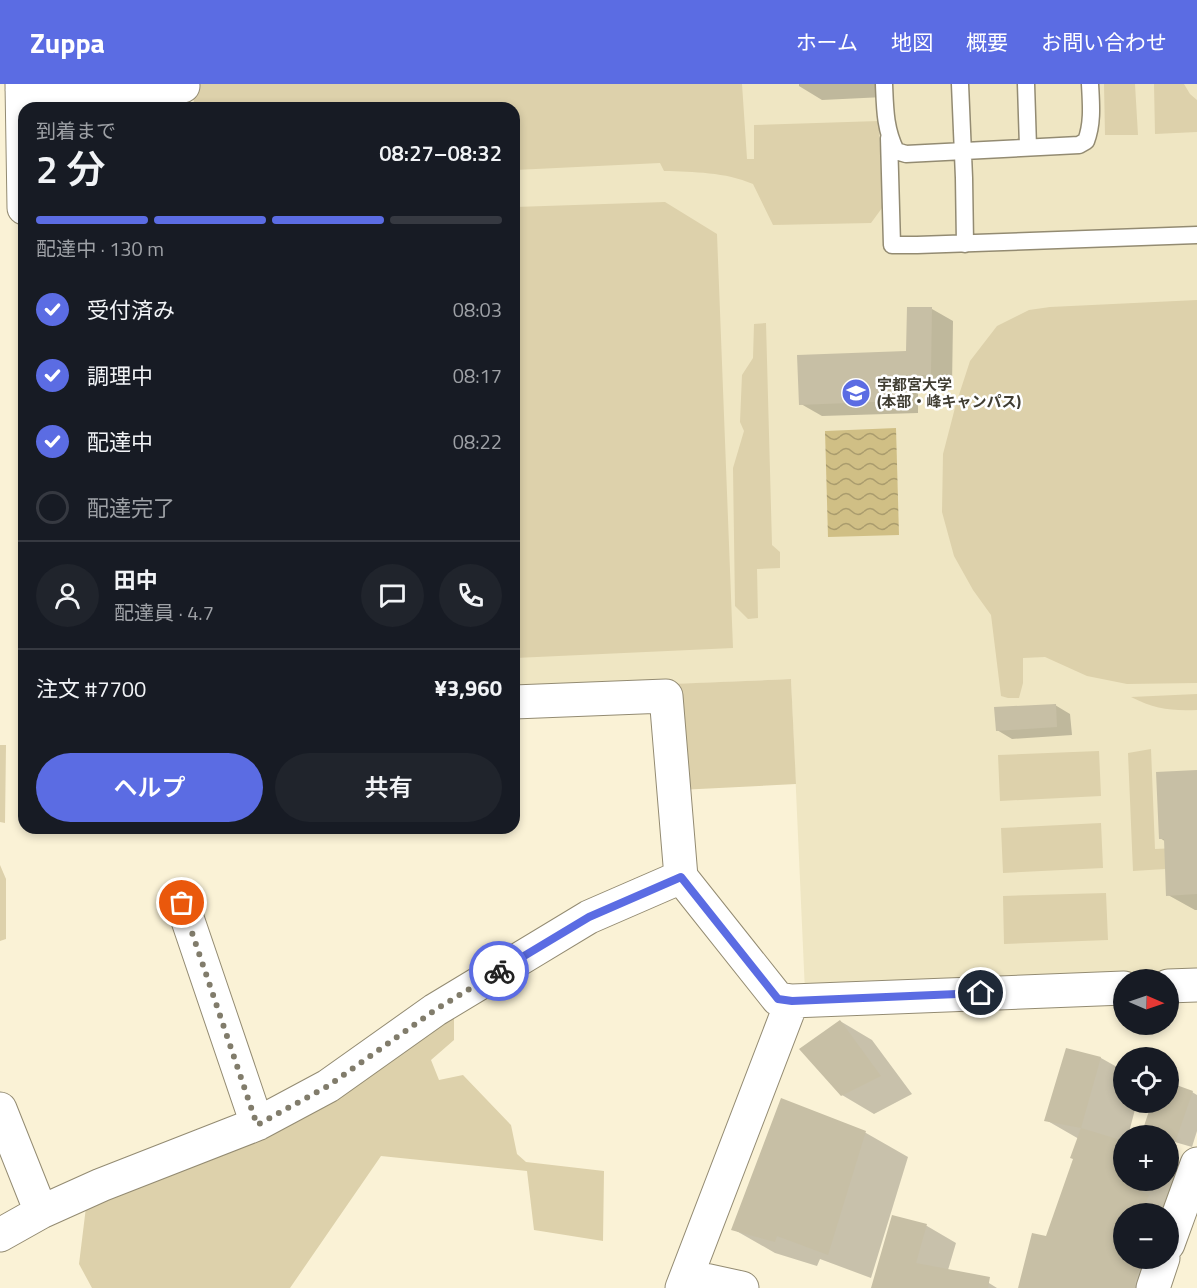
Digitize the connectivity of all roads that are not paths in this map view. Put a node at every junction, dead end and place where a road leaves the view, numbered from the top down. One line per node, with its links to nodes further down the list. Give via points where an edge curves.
1 (884, 84): 8 (lane)
2 (960, 84): 10 (lane)
3 (1026, 84): 9 (lane)
4 (1090, 84): 9 (lane, via 1090,133 1086,141 1079,145)
5 (22, 87): 6 (street); 7 (street)
6 (183, 93)
7 (22, 102)
8 (889, 138): 10 (lane, via 896,152 906,154); 12 (lane, via 891,245)
9 (1028, 147): 10 (lane)
10 (963, 150): 12 (lane)
11 (1197, 235): 12 (lane)
12 (965, 244)
13 (520, 702): 14 (street, via 666,696)
14 (681, 877): 19 (street, via 778,999); 21 (street, via 589,917 435,1010 328,1086)
15 (182, 903): 21 (street)
16 (1197, 984): 17 (street)
17 (1179, 985)
18 (1113, 988): 19 (street)
19 (792, 1001): 27 (street)
20 (0, 1109): 23 (street)
21 (257, 1125): 23 (street)
22 (1197, 1164): 24 (street)
23 (42, 1212): 25 (street)
24 (1179, 1214)
25 (0, 1235)
26 (1159, 1269): 29 (street)
27 (685, 1282): 28 (street)
28 (742, 1288)
29 (1153, 1288)

